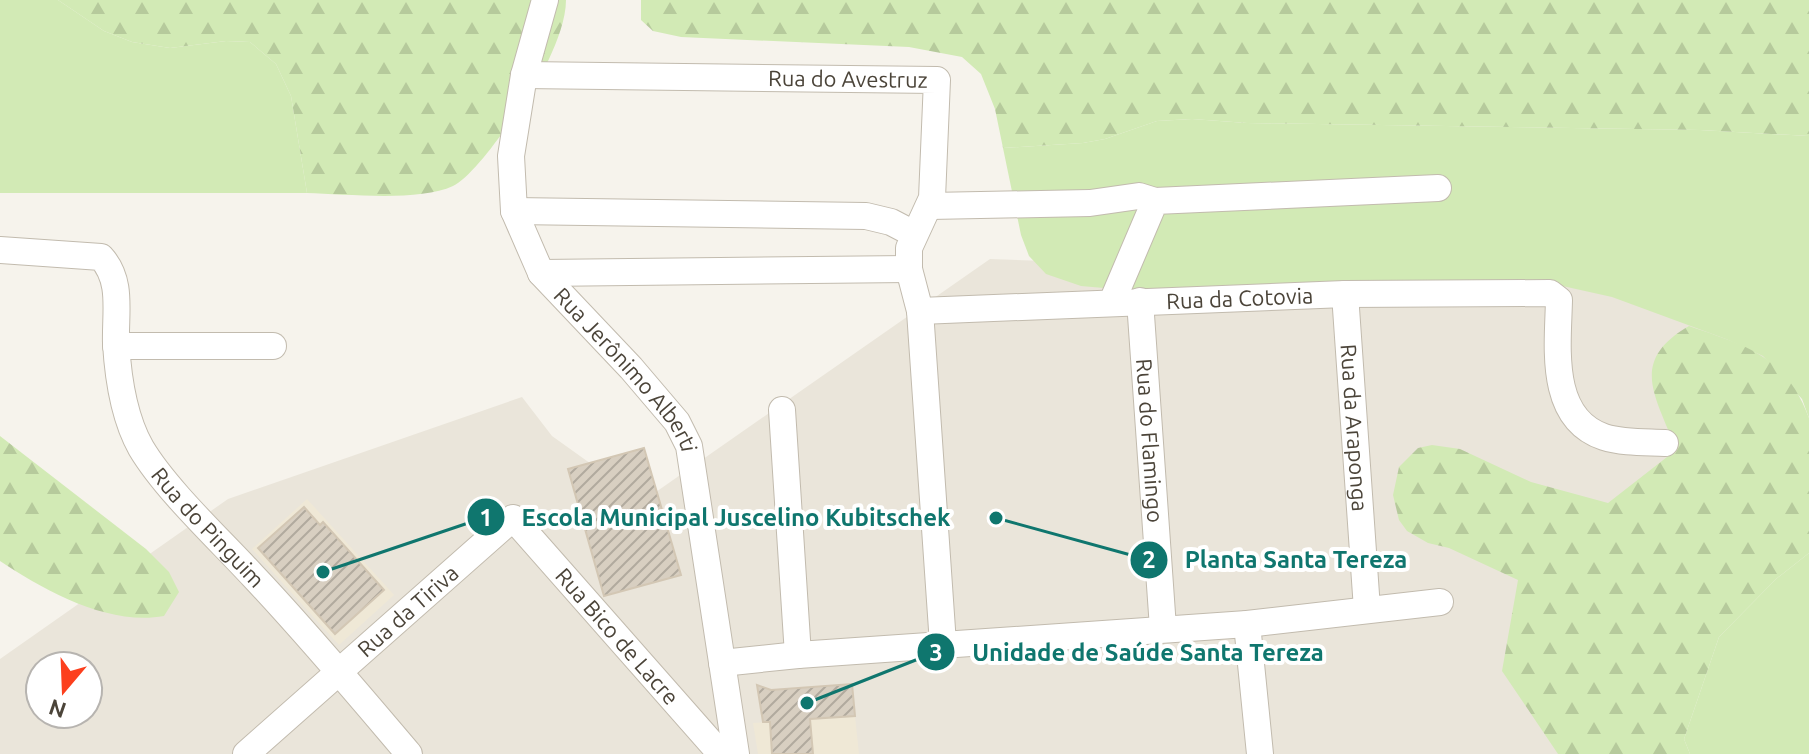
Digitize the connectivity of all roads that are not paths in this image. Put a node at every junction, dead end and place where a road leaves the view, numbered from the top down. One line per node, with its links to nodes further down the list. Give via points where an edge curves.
1 (545, 0): 2 (street, Rua Jerônimo Alberti)
2 (524, 75): 5 (street, Rua do Avestruz, via 937,80); 6 (street, Rua Jerônimo Alberti, via 511,156)
3 (1438, 188): 4 (street)
4 (1155, 201): 5 (street, via 1139,196 1090,203); 13 (street)
5 (930, 206): 7 (street, Rua do Avestruz)
6 (514, 211): 7 (street, via 866,216); 10 (street, Rua Jerônimo Alberti)
7 (914, 234): 9 (street, Rua do Avestruz)
8 (0, 250): 15 (street, Rua do Pinguim, via 101,257 116,284)
9 (909, 269): 10 (street); 14 (street, Rua do Avestruz)
10 (541, 273): 26 (street, Rua Jerônimo Alberti, via 649,389 689,446)
11 (1345, 294): 12 (street, Rua da Cotovia); 18 (street, Rua da Cotovia, via 1550,293 1559,300 1558,365 1564,397 1577,421 1602,436); 21 (street, Rua da Araponga)
12 (1140, 301): 13 (street, Rua da Cotovia); 23 (street, Rua do Flamingo)
13 (1112, 302): 14 (street, Rua da Cotovia)
14 (920, 311): 24 (street, Rua do Avestruz)
15 (116, 346): 16 (street); 27 (street, Rua do Pinguim, via 128,423 143,451)
16 (273, 346)
17 (782, 410): 25 (street)
18 (1665, 443)
19 (513, 518): 27 (street, Rua da Tiriva); 30 (street, Rua Bico de Lacre)
20 (1440, 602): 21 (street)
21 (1367, 609): 22 (street)
22 (1247, 624): 23 (street); 32 (street)
23 (1163, 628): 24 (street)
24 (943, 644): 25 (street)
25 (798, 655): 26 (street)
26 (722, 663): 31 (street, Rua Jerônimo Alberti)
27 (341, 673): 28 (street, Rua da Tiriva); 29 (street, Rua do Pinguim)
28 (246, 754)
29 (409, 754)
30 (721, 754)
31 (736, 754)
32 (1260, 754)

